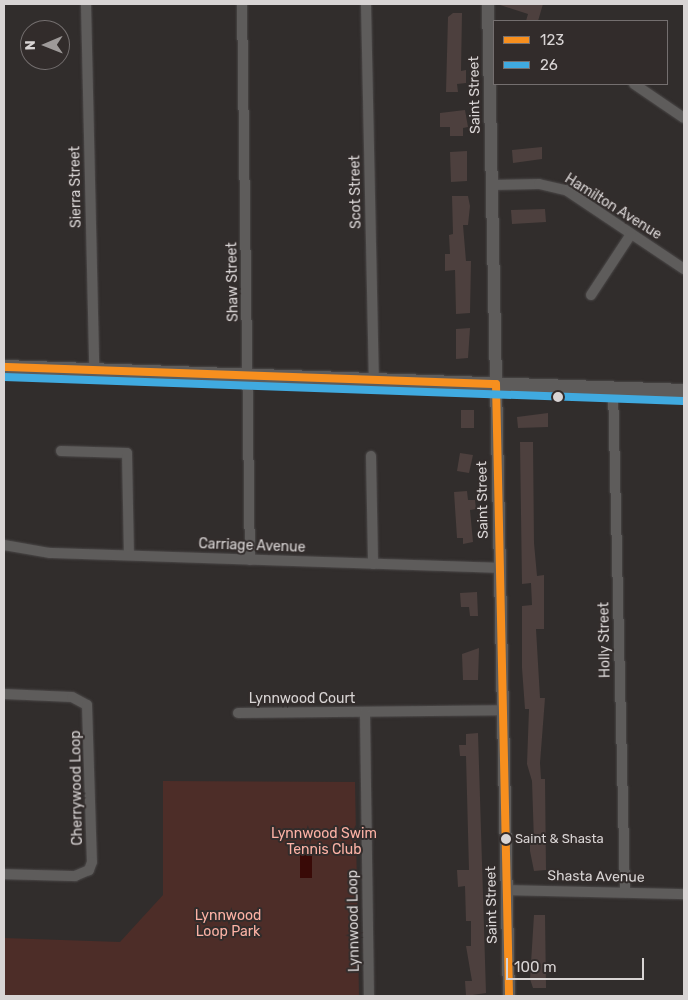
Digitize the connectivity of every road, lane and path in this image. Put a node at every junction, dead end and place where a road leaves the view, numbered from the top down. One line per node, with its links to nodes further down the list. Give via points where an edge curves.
1 (86, 4): 13 (street, Sierra Street)
2 (242, 4): 14 (street, Shaw Street)
3 (366, 4): 15 (street, Scot Street)
4 (488, 4): 5 (street, Saint Street)
5 (492, 51): 8 (street, Saint Street)
6 (635, 85): 7 (street)
7 (684, 118)
8 (492, 185): 9 (street, Hamilton Avenue, via 553,185); 16 (street, Saint Street)
9 (631, 234): 10 (street, Hamilton Avenue); 11 (street)
10 (684, 269)
11 (591, 295)
12 (4, 367): 13 (main road)
13 (94, 370): 14 (main road)
14 (248, 376): 15 (main road); 23 (street, Shaw Street)
15 (374, 379): 16 (main road)
16 (496, 384): 17 (main road); 25 (street, Saint Street)
17 (613, 388): 18 (main road); 32 (street, Holly Street)
18 (684, 390)
19 (61, 450): 22 (street, via 127,453)
20 (371, 456): 24 (street)
21 (4, 545): 22 (street, Carriage Avenue, via 50,552)
22 (129, 555): 23 (street, Carriage Avenue)
23 (250, 560): 24 (street, Carriage Avenue)
24 (373, 564): 25 (street, Carriage Avenue)
25 (500, 568): 27 (street, Saint Street)
26 (4, 694): 30 (street, Cherrywood Loop, via 72,697 87,705 92,862 89,870 75,876)
27 (503, 710): 28 (street); 31 (street, Saint Street)
28 (365, 712): 29 (street, Lynnwood Court); 34 (street, Lynnwood Loop)
29 (238, 714)
30 (4, 874)
31 (507, 890): 32 (street, Shasta Avenue); 35 (street, Saint Street)
32 (625, 891): 33 (street, Shasta Avenue)
33 (684, 894)
34 (369, 996)
35 (509, 996)

